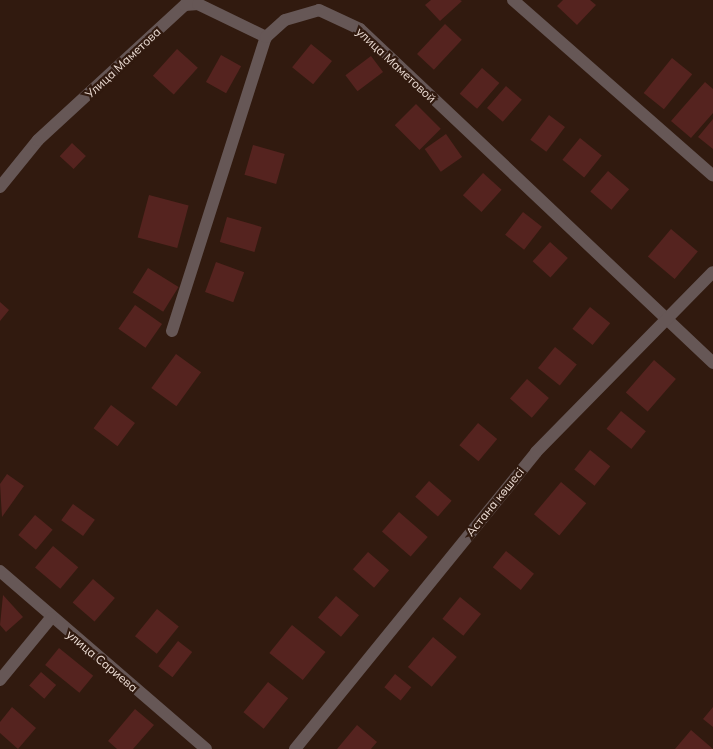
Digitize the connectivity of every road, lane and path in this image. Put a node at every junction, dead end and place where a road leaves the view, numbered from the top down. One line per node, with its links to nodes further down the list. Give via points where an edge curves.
1 (513, 0): 3 (street)
2 (266, 37): 4 (street, Улица Маметова, via 198,4 185,5 38,140); 6 (street, улица Маметовой, via 286,20 319,10 360,29); 7 (street)
3 (713, 176)
4 (0, 187)
5 (713, 272): 6 (street, Астана көшесі)
6 (664, 321): 8 (street, улица Маметовой); 13 (street, Астана көшесі, via 536,452)
7 (172, 332)
8 (713, 364)
9 (0, 571): 10 (street, улица Сариева)
10 (51, 618): 11 (street); 12 (street, улица Сариева)
11 (0, 680)
12 (206, 749)
13 (295, 749)

